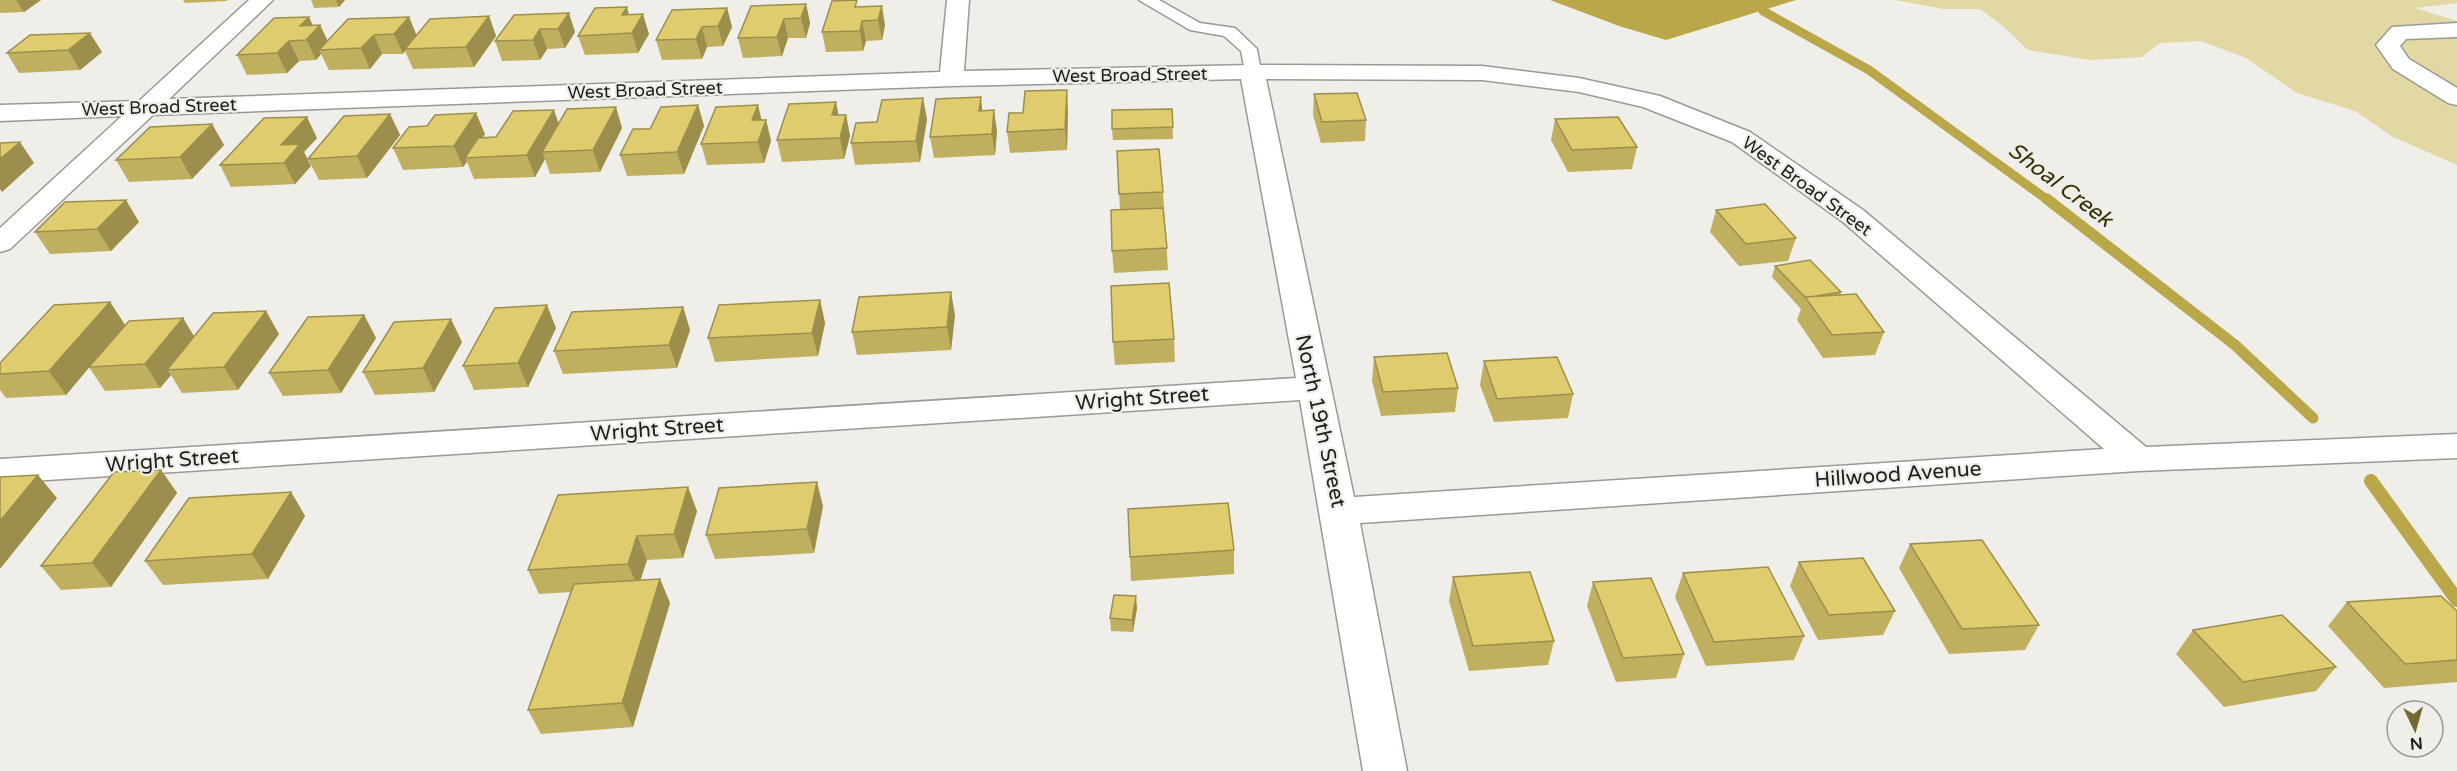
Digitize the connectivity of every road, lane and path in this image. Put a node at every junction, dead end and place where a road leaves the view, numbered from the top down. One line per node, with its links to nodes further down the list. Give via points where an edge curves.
1 (262, 0): 8 (street)
2 (958, 0): 6 (street)
3 (1147, 0): 5 (lane, via 1196,27 1229,32 1249,49)
4 (2457, 30): 7 (street, via 2400,32 2388,45 2401,64)
5 (1252, 72): 6 (street, West Broad Street); 11 (street, North 19th Street); 13 (street, West Broad Street, via 1482,73 1579,85 1652,101 1741,137 1853,216)
6 (951, 79): 8 (street, West Broad Street)
7 (2457, 98)
8 (147, 107): 9 (street, West Broad Street); 10 (street)
9 (0, 113)
10 (0, 243)
11 (1314, 388): 14 (street, Wright Street); 15 (street, North 19th Street)
12 (2457, 446): 13 (street, Hillwood Avenue)
13 (2138, 459): 15 (street, Hillwood Avenue)
14 (0, 471)
15 (1340, 511): 16 (street, North 19th Street)
16 (1385, 771)

